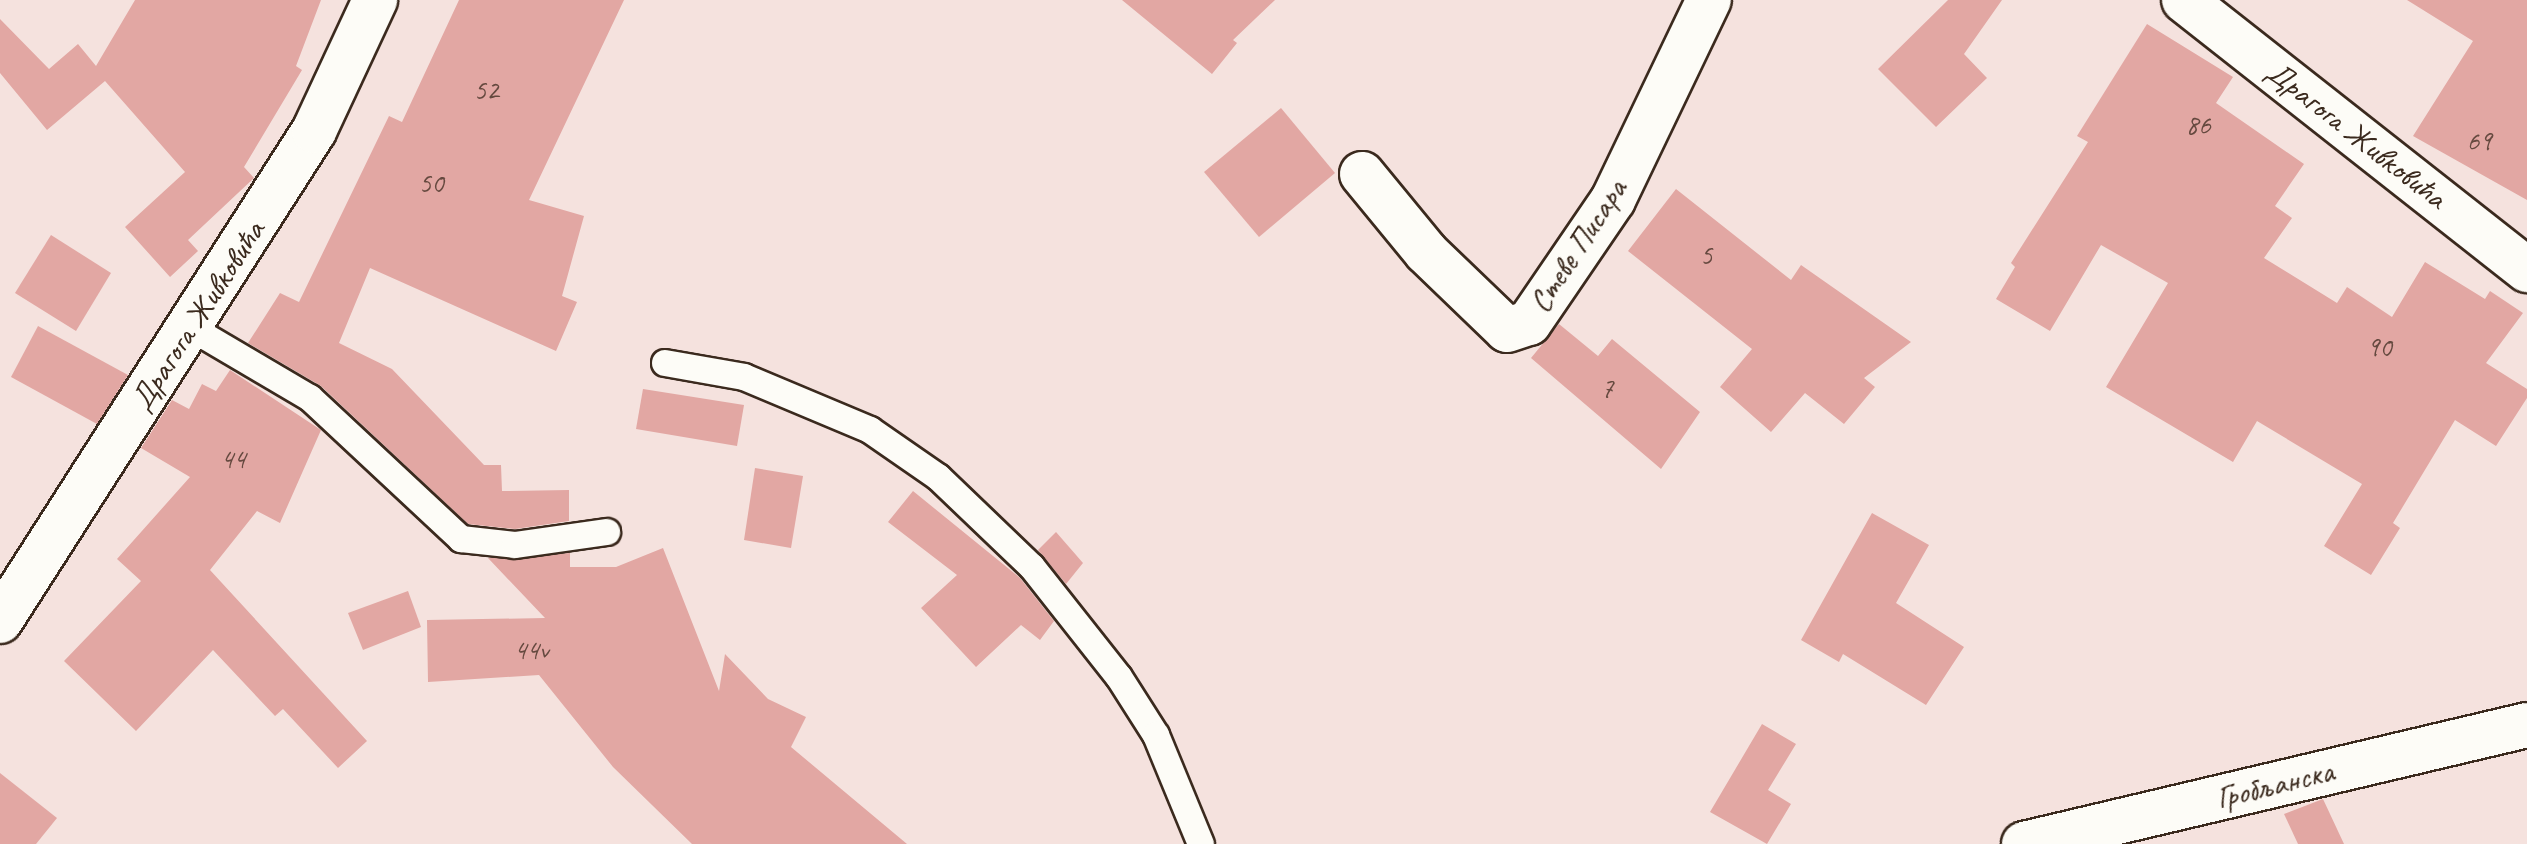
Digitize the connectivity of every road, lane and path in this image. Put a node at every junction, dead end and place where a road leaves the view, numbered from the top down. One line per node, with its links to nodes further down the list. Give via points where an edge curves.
1 (375, 0): 6 (street, Драгога Живковића, via 314,131)
2 (1709, 0): 4 (street, Стеве Писара, via 1613,200 1529,323 1507,330 1426,252)
3 (2184, 0): 5 (street, Драгога Живковића)
4 (1362, 174)
5 (2527, 270)
6 (191, 328): 8 (lane, via 310,398 461,539 515,545); 9 (street, Драгога Живковића)
7 (665, 363): 11 (lane, via 758,383 870,430 938,477 1032,567 1085,630 1156,735)
8 (607, 532)
9 (0, 621)
10 (2527, 725): 12 (street, Гробљанска)
11 (1201, 844)
12 (2024, 844)

